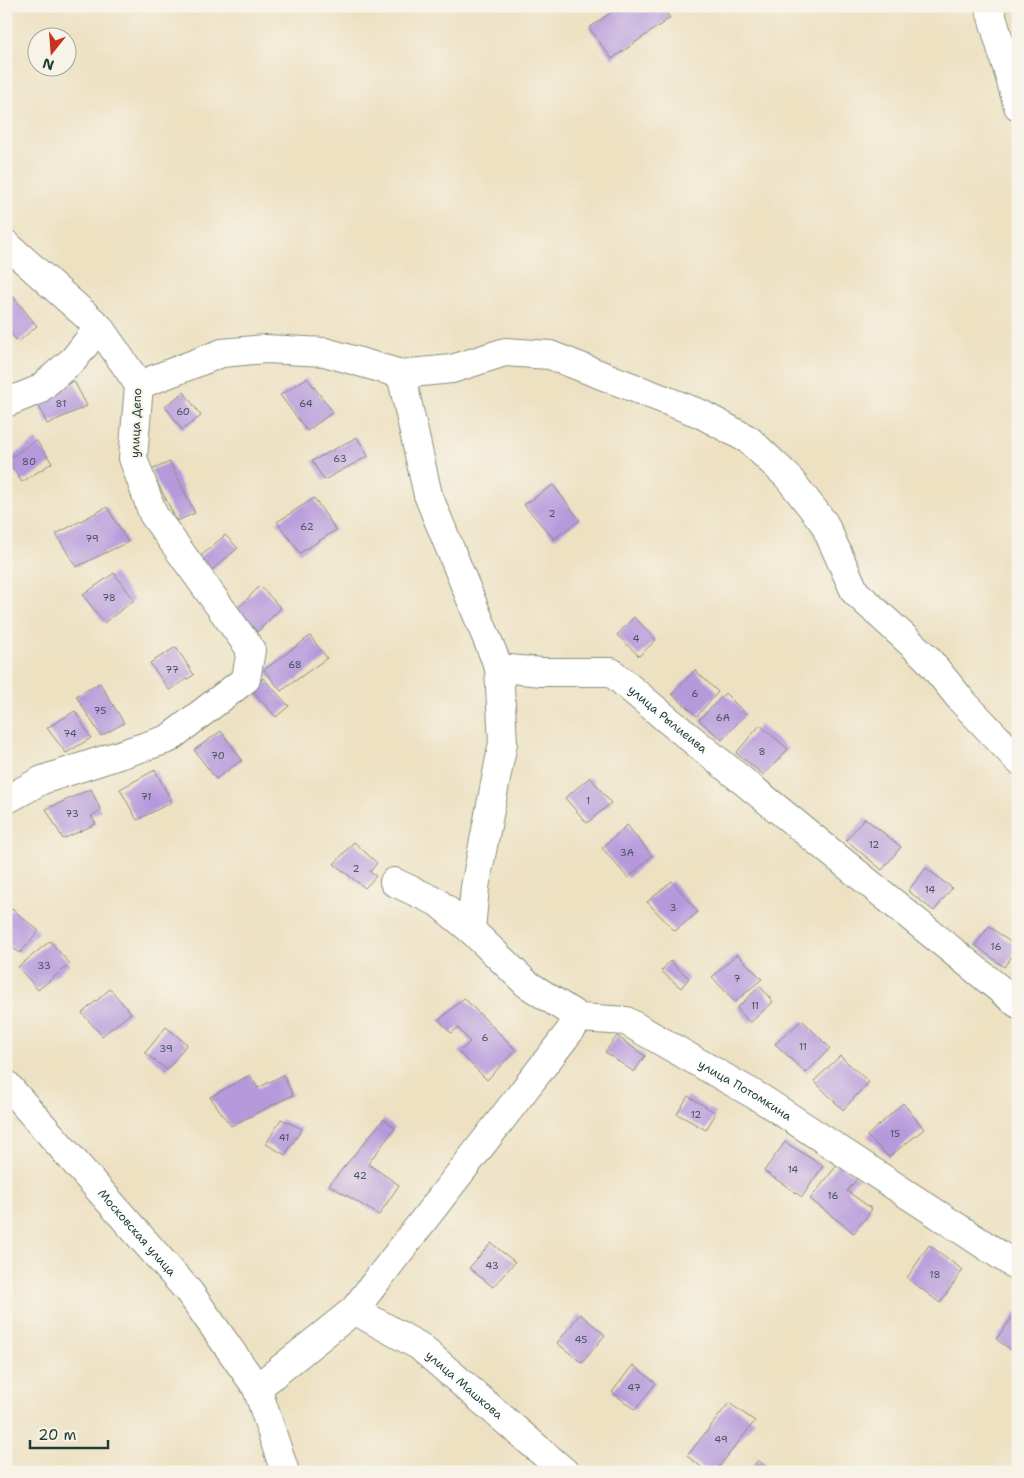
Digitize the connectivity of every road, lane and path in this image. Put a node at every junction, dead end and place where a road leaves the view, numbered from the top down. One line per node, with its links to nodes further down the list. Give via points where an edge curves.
1 (989, 6): 2 (street)
2 (1018, 106)
3 (6, 244): 4 (street, улица Депо)
4 (99, 326): 6 (street, улица Депо); 7 (street, via 74,359 38,390)
5 (402, 374): 6 (street, via 326,352 265,349 222,353); 8 (street, via 428,495); 9 (street, via 452,368 505,352 550,355 701,414 750,440 787,476 824,523 855,592 927,658 962,701)
6 (139, 385): 10 (street, улица Депо, via 133,458 153,514 252,650 246,679 168,740 42,780)
7 (6, 403)
8 (499, 668): 12 (street, via 503,743 475,887); 13 (street, улица Рылиеива, via 611,672)
9 (1018, 760)
10 (6, 800)
11 (394, 882): 12 (street, улица Потомкина, via 437,902)
12 (471, 930): 14 (street, улица Потомкина, via 527,984)
13 (1018, 1004)
14 (580, 1018): 16 (street, улица Потомкина, via 626,1021 754,1094); 17 (street)
15 (6, 1084): 18 (street, Московская улица, via 190,1293)
16 (1018, 1267)
17 (354, 1310): 18 (street); 20 (street, улица Машкова, via 419,1346)
18 (257, 1388): 19 (street, Московская улица)
19 (285, 1472)
20 (565, 1472)

